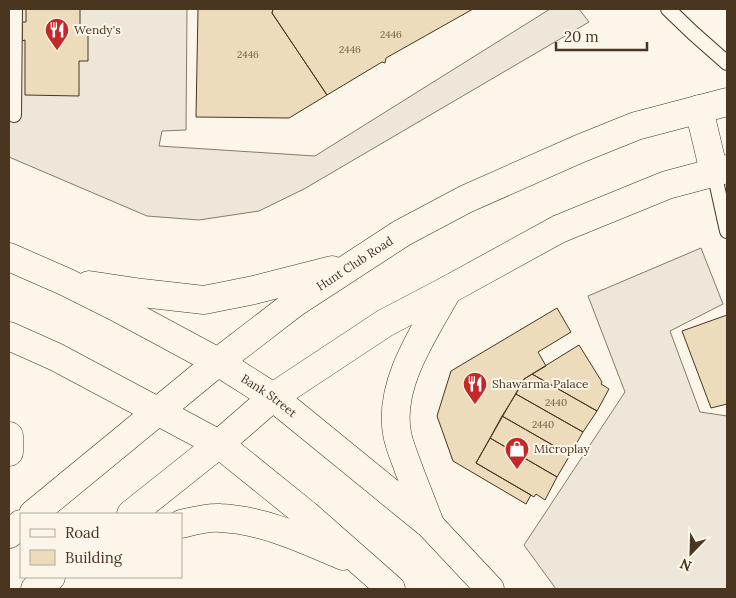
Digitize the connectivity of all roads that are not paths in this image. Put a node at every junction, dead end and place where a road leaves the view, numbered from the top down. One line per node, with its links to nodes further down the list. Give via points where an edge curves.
1 (15, 9): 6 (lane)
2 (668, 9): 3 (lane)
3 (727, 63)
4 (727, 102): 5 (main road, Hunt Club Road)
5 (699, 109): 7 (main road); 10 (main road, Hunt Club Road, via 636,126 520,174 402,233)
6 (14, 115)
7 (721, 171): 8 (lane); 12 (main road, via 667,185 567,226)
8 (727, 231)
9 (9, 257): 11 (main road, Bank Street)
10 (350, 266): 11 (main road, via 204,300); 14 (main road, Hunt Club Road, via 296,302)
11 (66, 282): 14 (main road, Bank Street)
12 (448, 290): 15 (main road, via 385,323); 24 (main road, via 412,354 399,394 397,412 396,432 400,447)
13 (9, 336): 16 (main road)
14 (218, 362): 15 (main road, Bank Street); 16 (main road, Hunt Club Road)
15 (273, 397): 18 (main road); 24 (main road, Bank Street)
16 (158, 411): 18 (main road); 20 (main road, Hunt Club Road)
17 (9, 436): 19 (main road)
18 (218, 444): 21 (main road); 26 (main road)
19 (9, 452)
20 (33, 513)
21 (132, 513)
22 (182, 524): 26 (main road, via 219,518 242,521 300,538)
23 (20, 525): 25 (main road)
24 (430, 525): 30 (main road, Bank Street)
25 (9, 534)
26 (367, 567): 29 (main road)
27 (50, 578): 28 (main road)
28 (35, 589)
29 (391, 589)
30 (490, 589)

